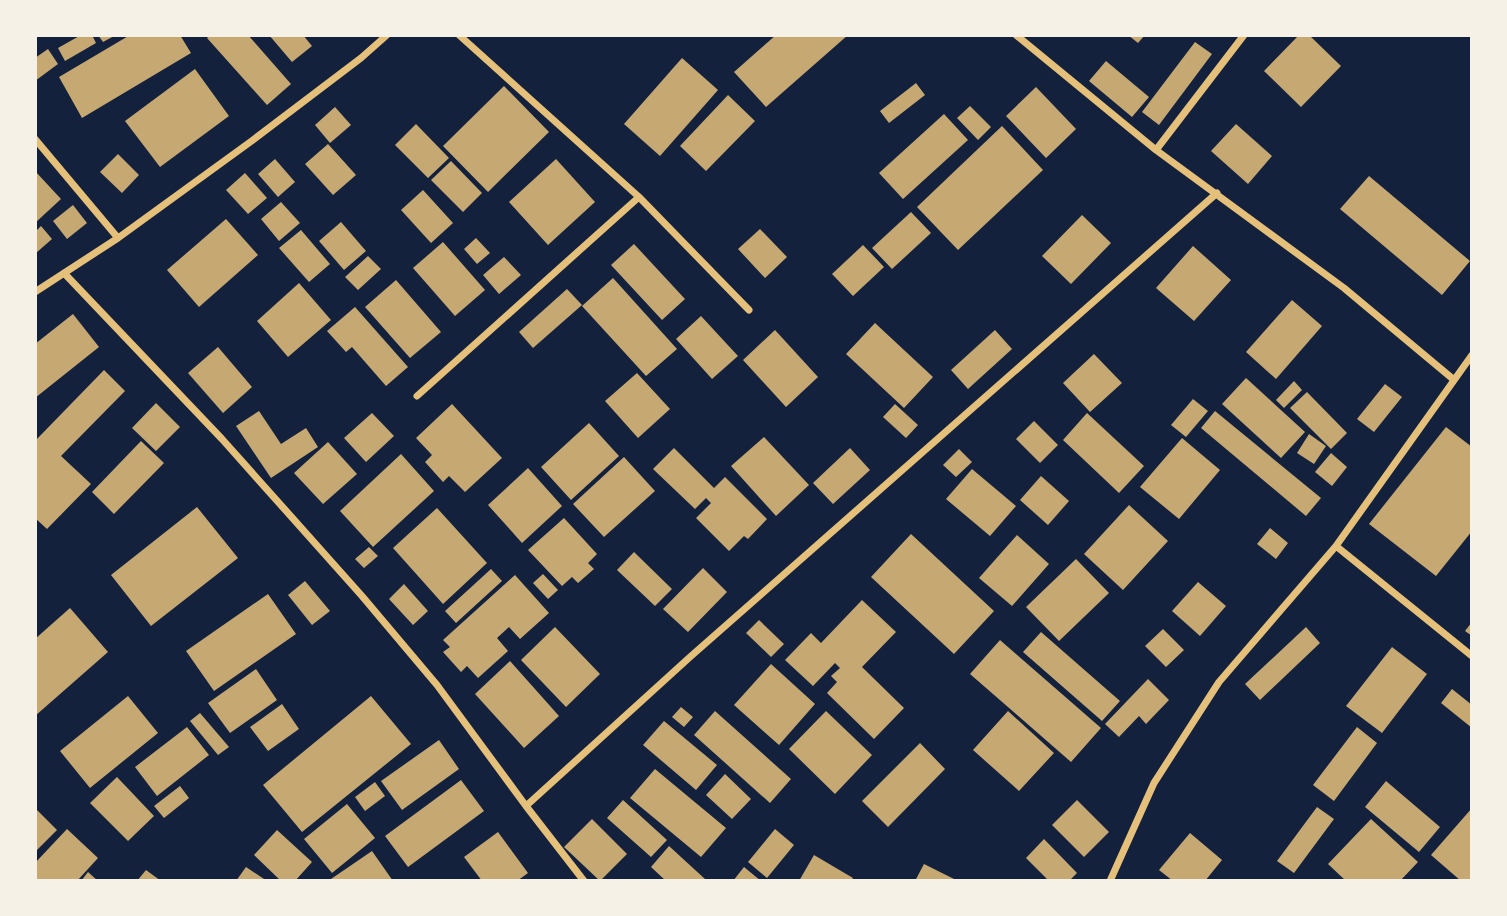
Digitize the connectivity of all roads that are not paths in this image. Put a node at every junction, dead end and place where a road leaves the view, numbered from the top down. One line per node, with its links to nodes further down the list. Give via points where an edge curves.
1 (387, 35): 9 (street)
2 (459, 35): 8 (street)
3 (1016, 35): 6 (street)
4 (1244, 35): 6 (street)
5 (35, 139): 9 (street)
6 (1156, 150): 7 (street)
7 (1217, 193): 14 (street, via 1344,288); 18 (street)
8 (639, 197): 12 (street); 15 (street)
9 (118, 238): 10 (street)
10 (64, 273): 11 (street); 18 (street, via 222,439 362,596 437,685)
11 (35, 292)
12 (749, 310)
13 (1472, 355): 14 (street)
14 (1453, 379): 16 (street)
15 (417, 396)
16 (1336, 546): 17 (street); 20 (street, via 1219,682 1154,783)
17 (1472, 656)
18 (526, 806): 19 (street)
19 (584, 881)
20 (1110, 881)

